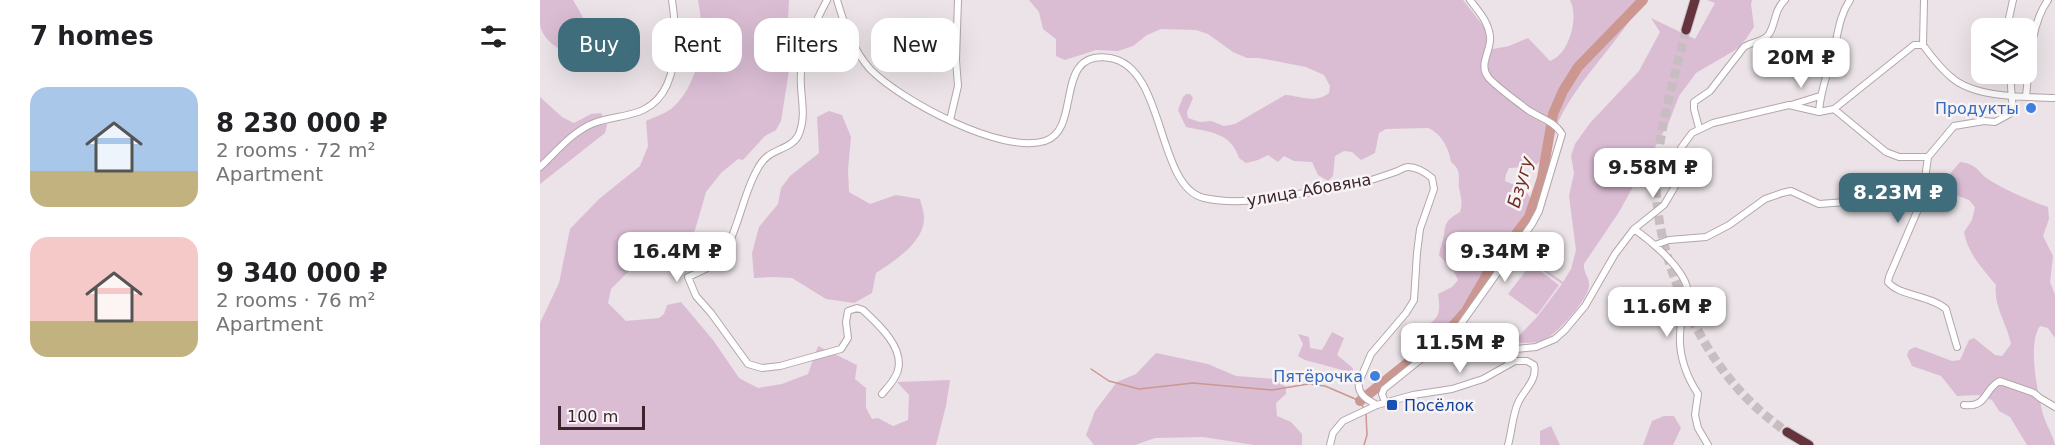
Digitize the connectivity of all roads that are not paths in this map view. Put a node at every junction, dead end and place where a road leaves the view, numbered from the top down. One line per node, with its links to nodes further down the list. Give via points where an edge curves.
1 (672, 0): 26 (street, via 675,47 664,91 645,109 595,122 580,130)
2 (827, 0): 32 (street, via 817,18 801,73 803,119 797,138 767,157 757,170 721,256 688,277 696,296 748,364 762,368 841,349 848,338 848,312 863,310 896,348 899,360 898,372)
3 (837, 0): 23 (street, улица Абовяна, via 844,24 870,69)
4 (958, 0): 23 (street, via 957,86)
5 (1470, 0): 33 (street, via 1489,28 1486,74 1562,134 1532,224 1456,331 1384,389)
6 (1695, 0): 13 (highway)
7 (1785, 0): 24 (street, via 1769,34 1744,47 1710,91 1695,102)
8 (1850, 0): 16 (street, via 1838,26)
9 (1924, 0): 14 (street)
10 (2013, 0): 12 (street)
11 (2048, 0): 18 (street, via 2040,12)
12 (2009, 18)
13 (1686, 30)
14 (1923, 45): 17 (street, via 1959,82); 21 (street, via 1914,45)
15 (2011, 84): 17 (street)
16 (1820, 96): 20 (street); 22 (street)
17 (2012, 97): 18 (street); 25 (street, via 2013,112 1995,122 1954,126)
18 (2026, 98): 19 (street)
19 (2055, 98)
20 (1789, 105): 22 (street); 24 (street)
21 (1834, 109): 22 (street); 25 (street, via 1886,152 1899,157)
22 (1819, 112)
23 (950, 120): 34 (street, улица Абовяна, via 1009,141 1045,141 1058,133 1077,70 1085,62 1110,58 1135,72 1145,87 1179,175 1201,198 1241,202 1352,186 1408,167 1423,171 1432,178 1434,189 1420,229 1414,300 1367,362 1358,387)
24 (1699, 128): 28 (street, via 1681,148 1679,177 1664,205)
25 (1928, 157): 30 (street, via 1922,200 1888,282 1946,309)
26 (540, 167)
27 (1860, 201): 29 (street, via 1819,204 1791,191 1765,199 1707,237)
28 (1634, 229): 29 (street); 31 (street, via 1565,330 1545,344 1514,350)
29 (1655, 245): 40 (street, via 1676,268 1687,289 1679,333 1682,363 1698,394 1695,416)
30 (1957, 347)
31 (1508, 363): 33 (street, via 1483,379 1452,389); 39 (street, via 1527,361 1535,371 1514,413)
32 (882, 394)
33 (1385, 402): 34 (street)
34 (1377, 405): 38 (street, via 1343,421)
35 (1964, 405): 36 (street, via 1978,404 2000,381 2034,393)
36 (2055, 407)
37 (1787, 432): 41 (highway)
38 (1330, 445)
39 (1508, 445)
40 (1708, 445)
41 (1809, 445)

